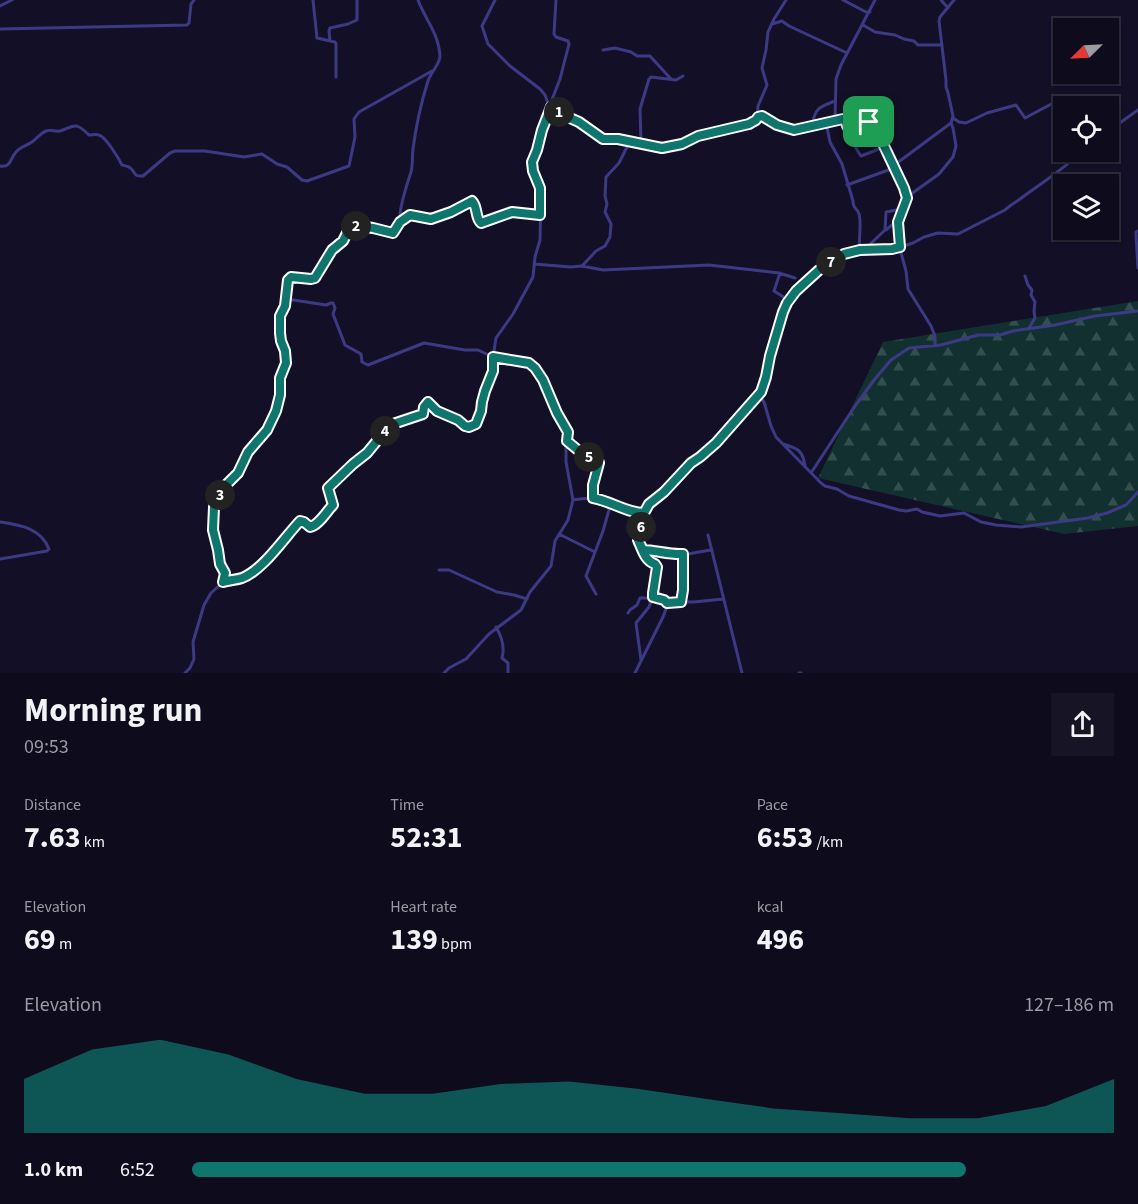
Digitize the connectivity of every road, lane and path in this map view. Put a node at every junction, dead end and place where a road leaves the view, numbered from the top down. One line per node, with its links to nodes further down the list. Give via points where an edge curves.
1 (12, 0): 13 (street)
2 (194, 0): 18 (street, via 187,25)
3 (313, 0): 19 (street, via 316,38)
4 (357, 0): 19 (street, via 357,20 330,28)
5 (418, 0): 23 (street, via 438,46 440,59)
6 (495, 0): 29 (street, via 482,26 487,42 544,93)
7 (556, 0): 29 (street, via 554,34 569,44)
8 (786, 0): 16 (street)
9 (843, 0): 15 (street)
10 (875, 0): 15 (street)
11 (941, 0): 14 (street)
12 (954, 0): 14 (street)
13 (0, 6)
14 (948, 8): 20 (street, via 939,19)
15 (868, 13): 17 (street)
16 (772, 24): 22 (street, via 782,21); 31 (street, via 762,68 767,85)
17 (863, 25): 20 (street, via 918,45); 22 (street)
18 (0, 29)
19 (330, 42): 25 (street, via 336,44)
20 (942, 45): 32 (street)
21 (603, 50): 26 (street, via 615,48 650,56)
22 (847, 54): 27 (street, via 836,79)
23 (432, 71): 42 (street, via 359,112 354,119 349,166 307,181 262,154 244,157 189,150 170,153 141,177 122,164 101,136 90,136 73,126 38,135 16,152 8,166); 49 (street, via 419,116)
24 (683, 76): 26 (street)
25 (336, 77)
26 (672, 79): 39 (street, via 651,77 648,82 640,109)
27 (835, 100): 33 (street); 36 (street, via 815,112)
28 (1053, 104): 32 (street, via 1024,118 1016,105 966,123)
29 (551, 107): 38 (street, via 602,139); 47 (street, via 532,162 540,188)
30 (1138, 110): 35 (street)
31 (758, 117): 36 (street, via 794,130); 39 (street, via 749,124 698,136 676,146 662,148)
32 (952, 120): 43 (street); 45 (street, via 956,146 953,157 934,179)
33 (835, 121): 34 (street); 37 (street, via 843,119)
34 (826, 123): 36 (street); 44 (street)
35 (1119, 123)
36 (812, 126)
37 (847, 126): 40 (street, via 868,122); 40 (street, via 861,156)
38 (632, 141): 39 (street); 55 (street, via 606,177 604,212 611,224 610,237)
39 (641, 143)
40 (884, 146): 43 (street)
41 (1069, 162): 52 (street, via 1005,210 960,233 933,234)
42 (0, 166)
43 (894, 167): 44 (street); 45 (street)
44 (847, 185): 53 (street, via 859,216)
45 (907, 198): 46 (street)
46 (902, 208): 48 (street); 50 (street, via 886,212)
47 (540, 215): 49 (street, via 512,212 481,223 472,201 433,219 410,215); 54 (street, via 540,240)
48 (898, 219): 50 (street); 52 (street)
49 (400, 222): 60 (street, via 393,233 351,225 315,278 288,280)
50 (885, 231): 53 (street)
51 (1138, 231): 56 (street)
52 (900, 247): 53 (street); 64 (street, via 908,289 931,326)
53 (861, 250): 61 (street, via 844,254 826,265)
54 (534, 264): 55 (street); 65 (street, via 531,282 496,338)
55 (582, 266): 57 (street, via 603,270 709,265)
56 (1138, 268)
57 (780, 273): 59 (street); 61 (street, via 774,291)
58 (1025, 276): 63 (street, via 1035,302 1035,318)
59 (795, 278)
60 (287, 299): 65 (street, via 333,303 333,314 345,345 361,354 366,364 424,343 480,351); 85 (street, via 280,316 286,363 276,411 214,507 213,530 225,573)
61 (787, 303): 66 (street)
62 (1138, 311): 63 (street)
63 (1029, 328): 64 (street)
64 (935, 345): 70 (street, via 911,347 887,363)
65 (493, 357): 67 (street, via 529,363 535,368 568,432); 85 (street, via 493,371 476,424 465,426 428,402 423,414 392,424 328,488 333,505 317,524 310,527 300,521 251,573)
66 (758, 395): 68 (street); 75 (street, via 716,443 691,463)
67 (567, 441): 72 (street, via 599,463); 73 (street, via 566,462)
68 (782, 443): 69 (street); 69 (street, via 800,451)
69 (806, 468): 70 (street)
70 (811, 473): 71 (street, via 825,486 899,510 917,509 940,516 964,513 981,522 1016,527 1098,516 1126,506)
71 (1138, 492)
72 (593, 498): 73 (street); 74 (street)
73 (573, 500): 77 (street)
74 (611, 503): 75 (street); 81 (street)
75 (644, 513): 79 (street, via 638,537)
76 (0, 522): 83 (street, via 34,530 49,549)
77 (559, 534): 81 (street); 88 (street, via 551,566)
78 (708, 535): 80 (street)
79 (643, 550): 82 (street); 87 (street, via 657,567)
80 (712, 550): 82 (street); 89 (street)
81 (595, 552): 86 (street, via 586,576)
82 (683, 554): 90 (street)
83 (0, 558)
84 (440, 570): 88 (street)
85 (223, 582): 95 (street, via 204,604 193,642 193,662)
86 (596, 594)
87 (652, 597): 91 (street); 92 (street, via 640,598); 94 (street, via 636,623)
88 (527, 599): 93 (street, via 521,610)
89 (723, 599): 90 (street); 99 (street)
90 (681, 602): 91 (street)
91 (667, 603): 94 (street)
92 (628, 614)
93 (496, 627): 96 (street, via 466,659); 97 (street)
94 (641, 662): 98 (street)
95 (185, 673)
96 (444, 673)
97 (508, 673)
98 (635, 673)
99 (742, 673)

